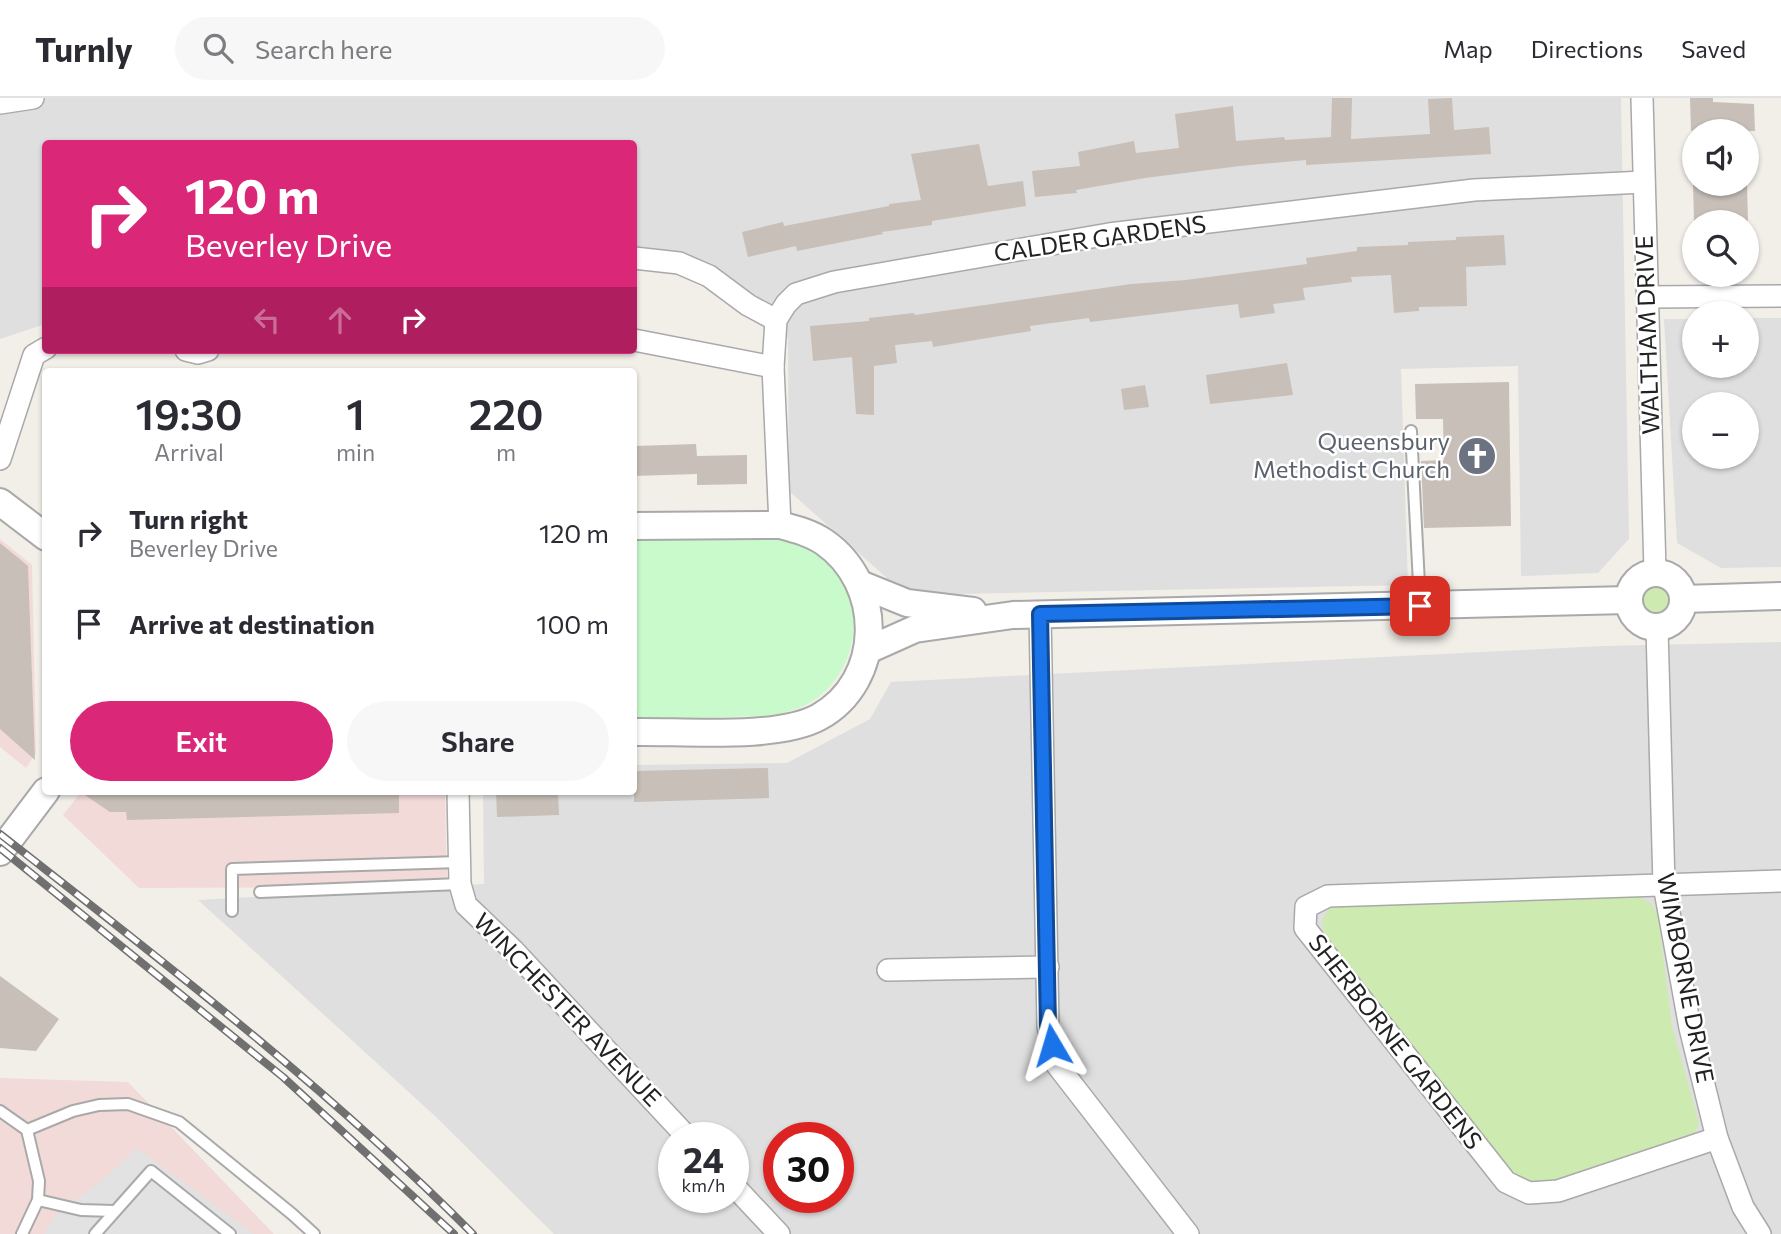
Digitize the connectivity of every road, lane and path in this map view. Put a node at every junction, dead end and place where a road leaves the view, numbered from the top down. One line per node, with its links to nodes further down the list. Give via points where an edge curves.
1 (33, 98): 3 (street)
2 (1642, 98): 4 (street, WALTHAM DRIVE)
3 (0, 103)
4 (1644, 182): 7 (street, WALTHAM DRIVE); 8 (street, CALDER GARDENS, via 1474,190 1109,234 834,282 796,294)
5 (637, 258): 8 (street, via 679,263 709,276)
6 (1781, 296): 7 (street)
7 (1648, 297): 18 (street, WALTHAM DRIVE)
8 (776, 320): 11 (street)
9 (637, 341): 11 (street)
10 (42, 350): 13 (street, via 34,355)
11 (773, 367): 15 (street)
12 (1411, 431): 23 (lane)
13 (0, 459)
14 (0, 502): 17 (street)
15 (780, 525): 16 (street); 19 (street, via 824,542 842,557)
16 (637, 526)
17 (42, 534)
18 (1655, 572): 21 (street, via 1675,579); 22 (street, via 1635,580)
19 (860, 584): 25 (street, via 907,603); 27 (street, via 869,619)
20 (1781, 596): 21 (street)
21 (1683, 599): 26 (street, via 1676,618)
22 (1628, 600): 23 (street); 26 (street, via 1637,620)
23 (1420, 606): 24 (street)
24 (1040, 614): 25 (street); 37 (street)
25 (1013, 615): 27 (street, via 915,629)
26 (1657, 628): 34 (street, WIMBORNE DRIVE)
27 (868, 650): 28 (street, via 842,699 819,717 793,728)
28 (637, 732)
29 (43, 795): 31 (street)
30 (458, 795): 32 (street, WINCHESTER AVENUE)
31 (0, 852)
32 (460, 873): 35 (lane); 36 (lane, via 232,869); 40 (street, WINCHESTER AVENUE, via 467,905)
33 (1781, 881): 34 (street)
34 (1664, 885): 42 (street, WIMBORNE DRIVE, via 1690,1028); 42 (street, SHERBORNE GARDENS, via 1328,896 1306,907 1305,928 1506,1182 1529,1193 1558,1191)
35 (260, 892)
36 (232, 911)
37 (1048, 967): 38 (street); 51 (street, via 1048,1026 1057,1065)
38 (888, 970)
39 (0, 1111): 41 (lane)
40 (673, 1122)
41 (27, 1130): 43 (lane, via 39,1181); 49 (lane, via 99,1105 128,1104 179,1122)
42 (1717, 1138): 52 (street, WIMBORNE DRIVE, via 1743,1207)
43 (38, 1200): 45 (lane, via 81,1210); 46 (lane)
44 (749, 1202): 50 (street)
45 (114, 1211): 47 (lane); 48 (lane, via 151,1171)
46 (22, 1234)
47 (95, 1234)
48 (230, 1234)
49 (314, 1234)
50 (779, 1234)
51 (1188, 1234)
52 (1760, 1234)

